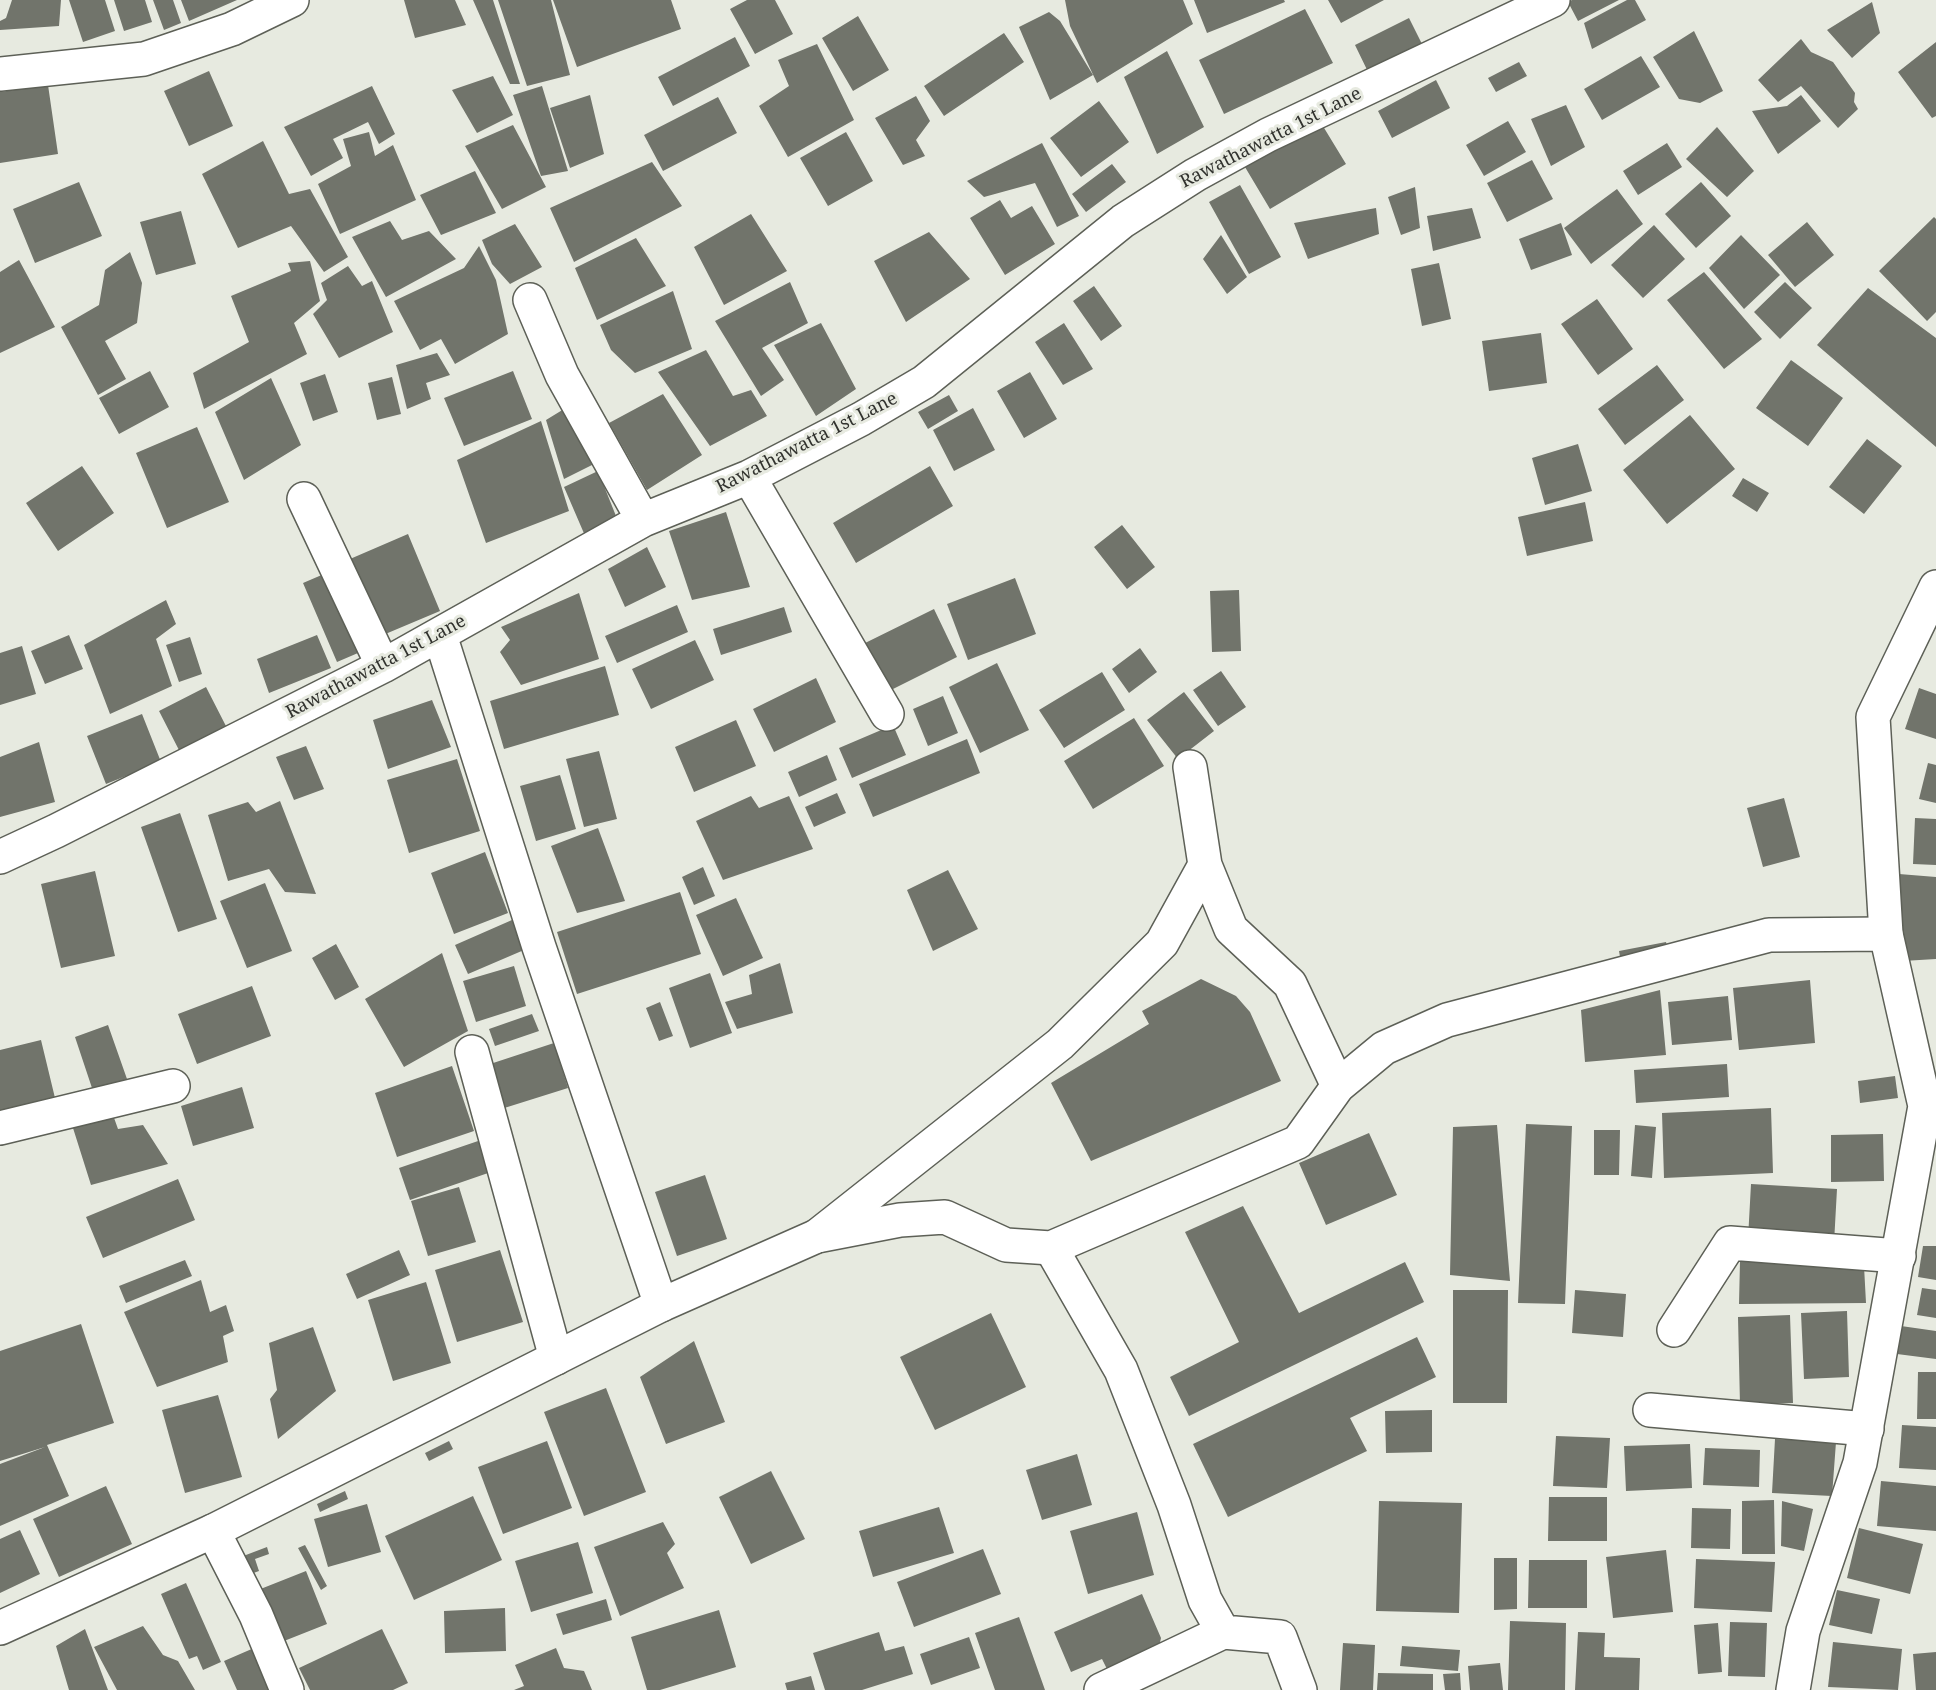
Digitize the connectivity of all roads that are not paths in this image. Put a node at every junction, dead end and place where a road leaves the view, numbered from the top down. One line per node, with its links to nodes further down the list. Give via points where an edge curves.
1 (292, 0): 3 (street, via 232,29 144,58)
2 (1553, 0): 5 (street, Rawathawatta 1st Lane, via 1268,135 1195,175 1123,221 924,382)
3 (0, 74)
4 (530, 300): 7 (street, via 562,375)
5 (749, 477): 7 (street, Rawathawatta 1st Lane); 11 (street)
6 (304, 499): 10 (street)
7 (643, 520): 9 (street, Rawathawatta 1st Lane)
8 (1936, 587): 15 (street, via 1873,717)
9 (440, 635): 10 (street, Rawathawatta 1st Lane); 24 (street, via 539,947)
10 (383, 666): 13 (street, Rawathawatta 1st Lane)
11 (887, 714)
12 (1190, 767): 14 (street)
13 (0, 857)
14 (1205, 865): 18 (street, via 1231,929 1290,984); 21 (street, via 1162,943 1060,1044)
15 (1886, 934): 18 (street, via 1769,935 1447,1020 1384,1048); 19 (street)
16 (472, 1052): 26 (street)
17 (172, 1086): 20 (street)
18 (1338, 1086): 22 (street, via 1298,1142)
19 (1931, 1107): 23 (street)
20 (0, 1128)
21 (818, 1236): 22 (street, via 900,1220 945,1217 1006,1245); 24 (street)
22 (1051, 1248): 31 (street, via 1121,1370 1205,1600)
23 (1899, 1256): 25 (street, via 1730,1243); 28 (street)
24 (662, 1305): 26 (street)
25 (1674, 1330)
26 (556, 1358): 29 (street)
27 (1650, 1410): 28 (street)
28 (1866, 1429): 35 (street, via 1860,1463 1803,1631)
29 (213, 1531): 30 (street); 32 (street, via 256,1615)
30 (0, 1628)
31 (1223, 1632): 33 (street); 34 (street, via 1280,1637)
32 (287, 1690)
33 (1101, 1690)
34 (1300, 1690)
35 (1793, 1690)

